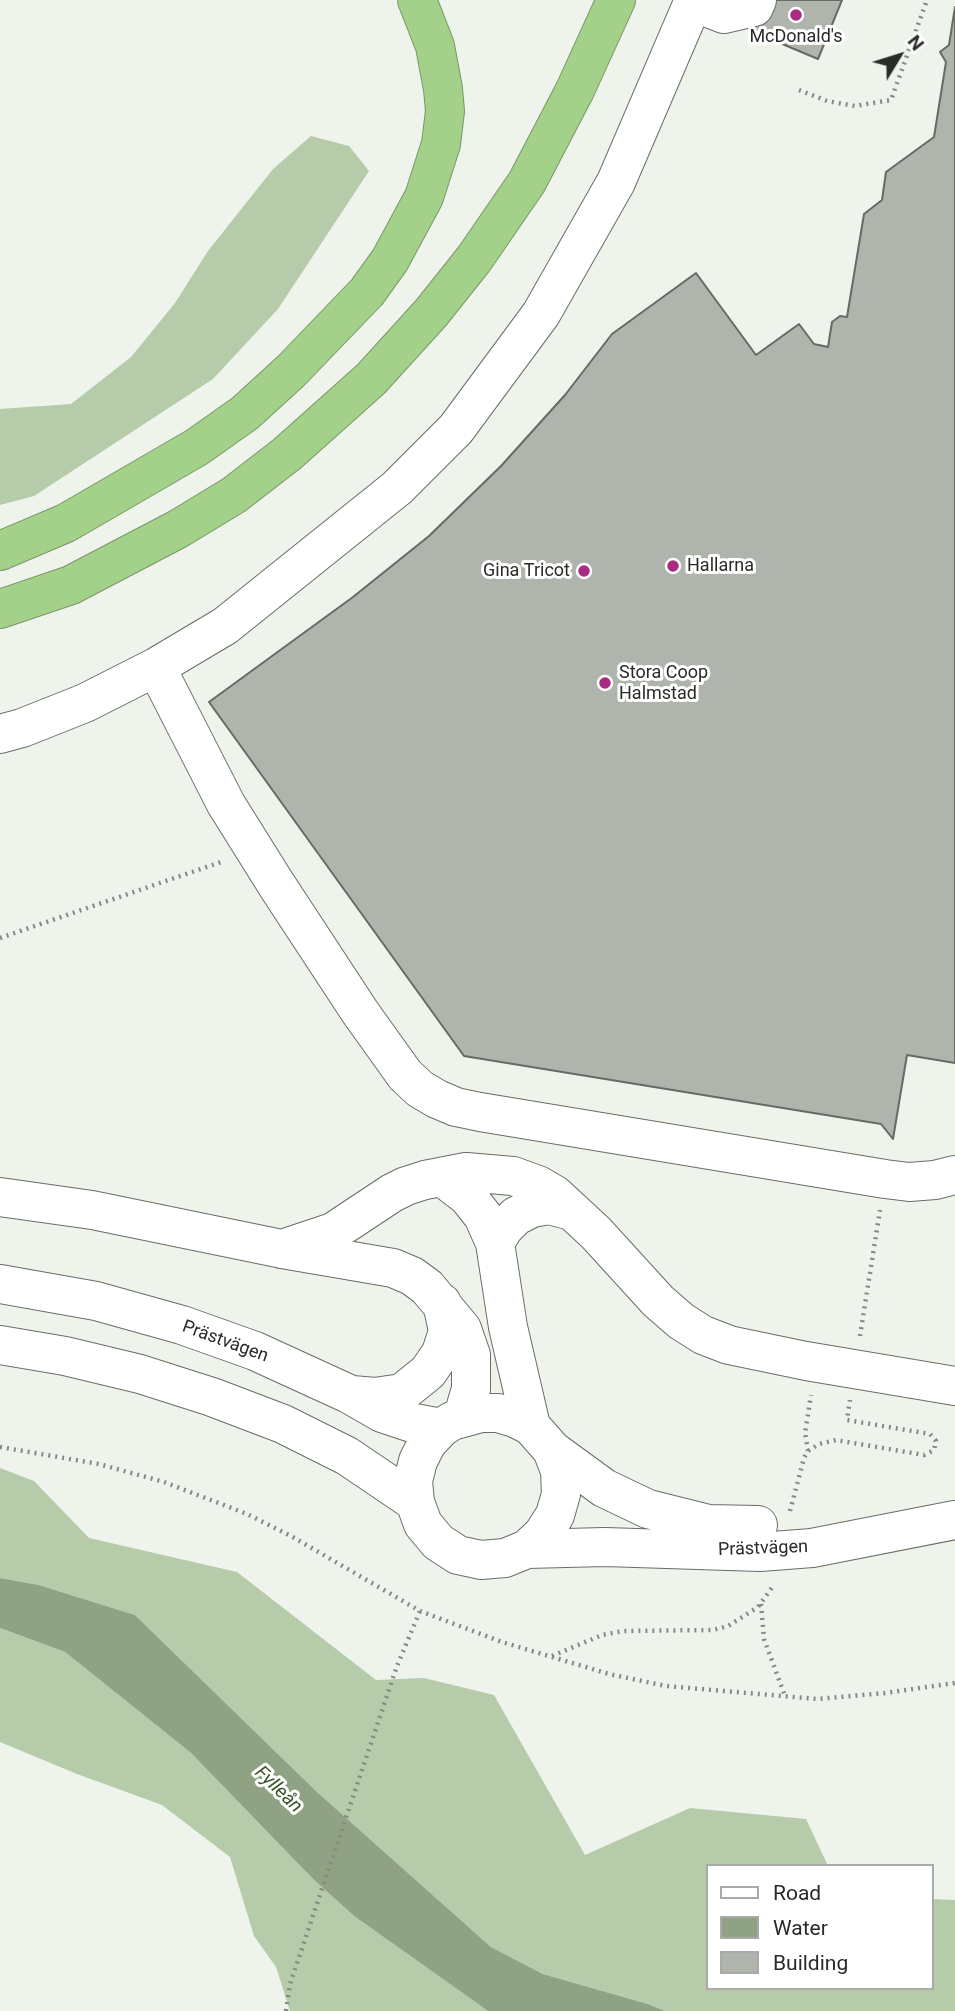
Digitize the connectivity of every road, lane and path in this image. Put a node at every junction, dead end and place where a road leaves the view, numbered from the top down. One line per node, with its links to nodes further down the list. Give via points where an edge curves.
1 (417, 0): 7 (highway, via 436,46 445,111 441,144 424,197 367,292 291,371 197,447 66,523)
2 (616, 0): 8 (highway, via 527,181 474,259 371,379 234,495 71,584)
3 (757, 0): 5 (street, via 754,7 724,14)
4 (927, 0): 6 (path, via 891,100 855,106)
5 (694, 1): 9 (street, via 616,182 541,314 469,415 397,488 274,589 225,626)
6 (799, 90)
7 (0, 551)
8 (0, 609)
9 (156, 667): 10 (street, via 85,703); 11 (street, via 226,804)
10 (0, 734)
11 (256, 851): 12 (path); 13 (street, via 405,1075 437,1100 480,1112 885,1179 909,1182)
12 (0, 939)
13 (955, 1175)
14 (442, 1177): 15 (street); 17 (street, via 466,1172 513,1176 555,1195); 18 (street, via 468,1196)
15 (392, 1193): 19 (street, via 333,1232); 20 (street, via 382,1233)
16 (0, 1197): 19 (street, via 92,1210)
17 (572, 1211): 18 (street, via 532,1208 516,1216); 24 (street, via 658,1301 703,1335 806,1361)
18 (495, 1243): 28 (street, via 508,1327)
19 (282, 1249): 20 (street)
20 (393, 1268): 22 (street, via 428,1287)
21 (0, 1283): 25 (street, Prästvägen, via 161,1319 255,1351)
22 (442, 1303): 25 (street, via 448,1331 428,1372 402,1393); 27 (street, via 461,1329 471,1355 471,1389)
23 (0, 1345): 31 (street, Prästvägen, via 140,1374 212,1397 283,1424 347,1456)
24 (955, 1386)
25 (349, 1394): 27 (street, Prästvägen, via 409,1422)
26 (809, 1410): 30 (path)
27 (452, 1422): 28 (street, Prästvägen, via 498,1413 515,1418); 31 (street, Prästvägen, via 427,1443 418,1461 413,1481)
28 (541, 1438): 33 (street, Prästvägen, via 604,1488 648,1509 708,1524); 34 (street, via 560,1471 561,1494 555,1515)
29 (0, 1447): 37 (path, via 99,1464 164,1482 247,1514)
30 (808, 1451)
31 (415, 1502): 34 (street, Prästvägen, via 423,1524 438,1542 458,1555 481,1560 505,1558)
32 (955, 1520): 33 (street, Prästvägen)
33 (914, 1530): 34 (street, Prästvägen, via 813,1548 760,1552)
34 (527, 1549)
35 (776, 1581): 36 (path)
36 (761, 1603): 38 (path, via 746,1616 713,1630 623,1631); 40 (path, via 764,1639)
37 (420, 1611): 38 (path); 41 (path, via 397,1666 290,1984)
38 (551, 1656): 40 (path, via 666,1686)
39 (955, 1683): 40 (path, via 830,1698)
40 (785, 1697)
41 (286, 2011)

